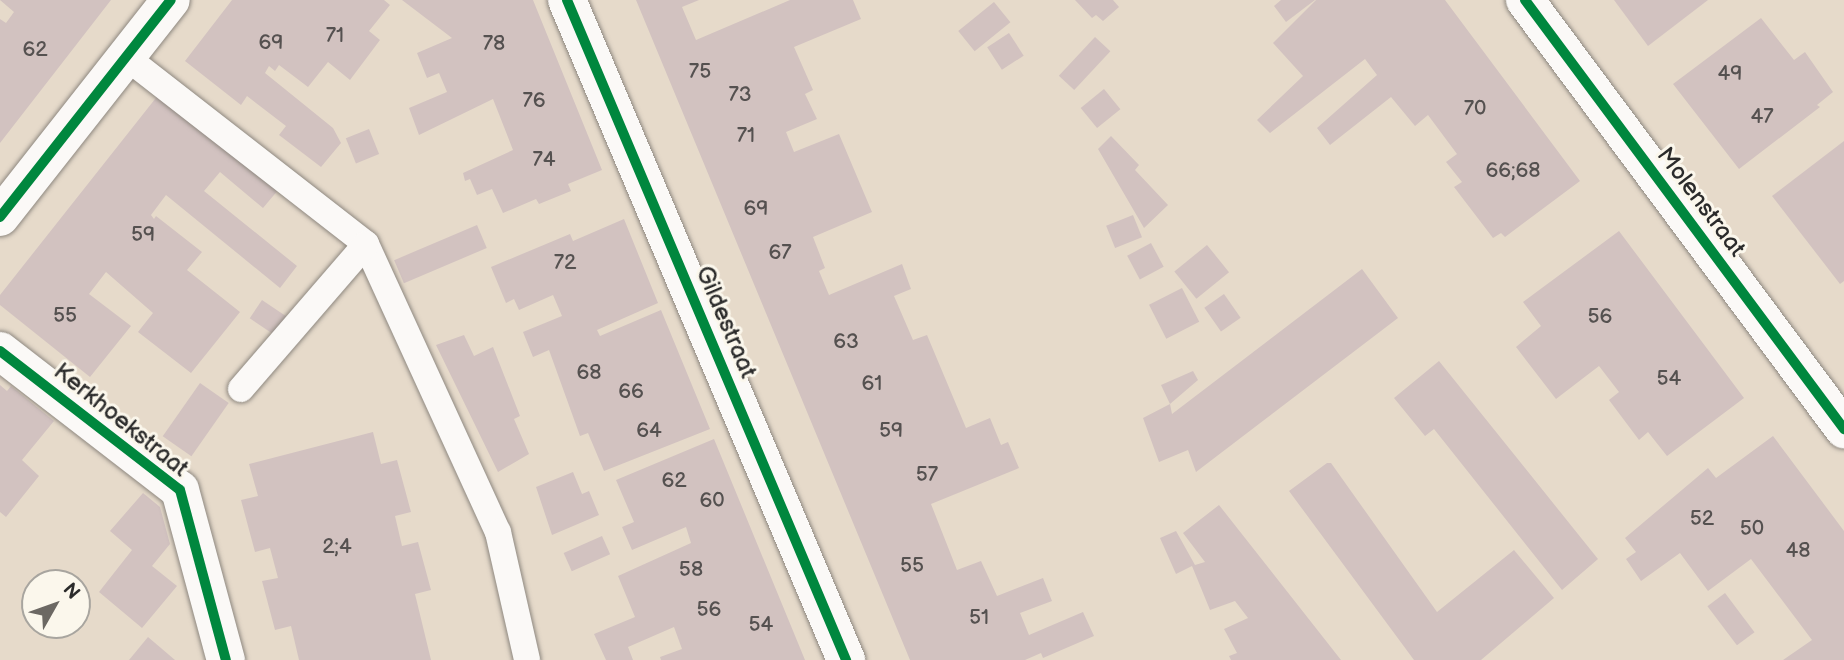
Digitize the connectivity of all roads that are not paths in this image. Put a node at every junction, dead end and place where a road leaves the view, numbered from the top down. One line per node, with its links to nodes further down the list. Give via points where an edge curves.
1 (172, 0): 4 (street)
2 (567, 0): 12 (street, Gildestraat)
3 (1525, 0): 9 (street, Molenstraat)
4 (126, 57): 5 (street); 6 (lane)
5 (0, 217)
6 (366, 244): 8 (lane); 11 (lane, via 498,532)
7 (0, 351): 10 (street, Kerkhoekstraat, via 180,490)
8 (241, 388)
9 (1844, 429)
10 (226, 660)
11 (527, 660)
12 (846, 660)

